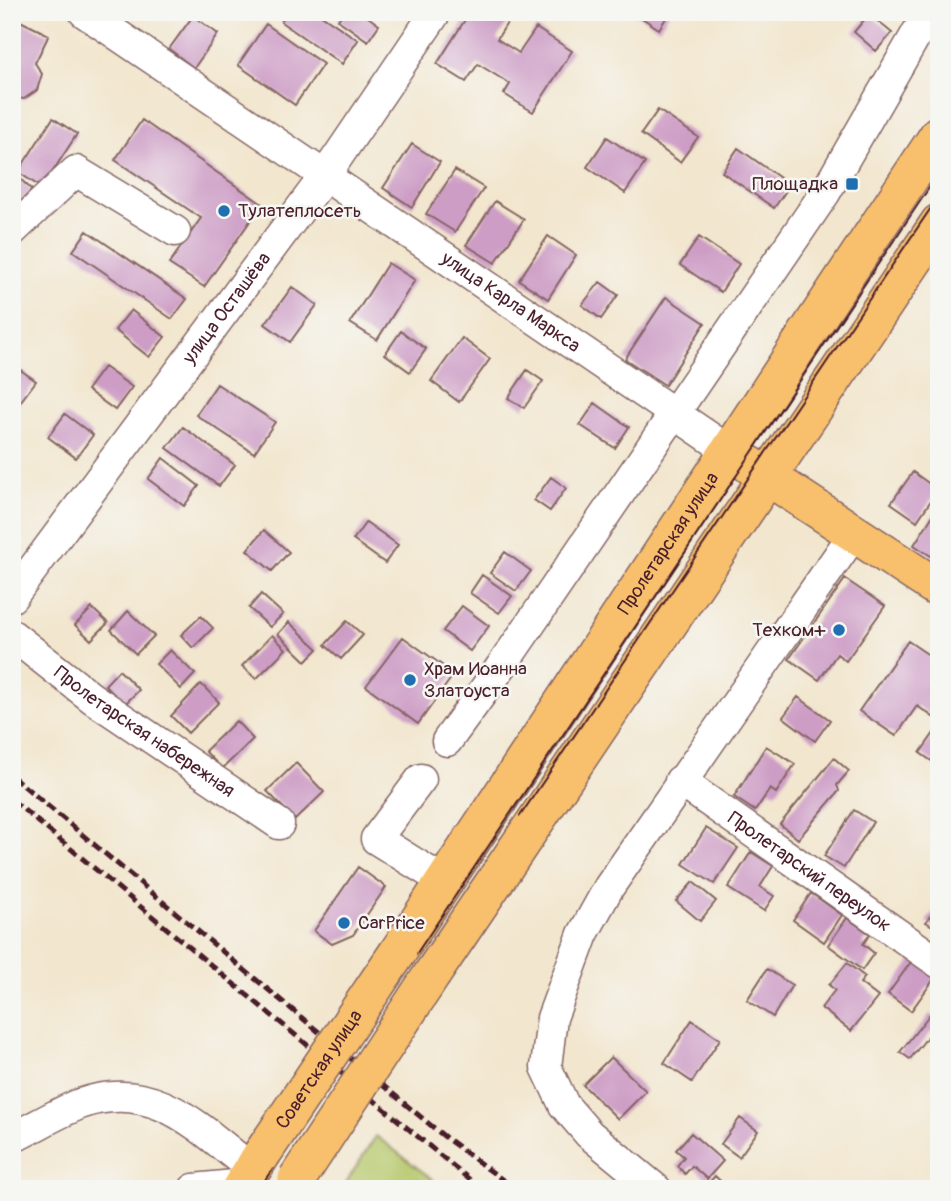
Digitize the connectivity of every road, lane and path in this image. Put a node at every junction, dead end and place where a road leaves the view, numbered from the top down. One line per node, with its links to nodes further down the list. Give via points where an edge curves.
1 (84, 12): 5 (street, улица Карла Маркса)
2 (436, 12): 5 (street, улица Осташёва)
3 (929, 12): 9 (street, via 825,193)
4 (939, 134): 10 (main road, Пролетарская улица)
5 (324, 177): 9 (street, улица Карла Маркса); 14 (street, улица Осташёва)
6 (939, 223): 11 (main road)
7 (12, 231): 8 (street, via 76,171)
8 (175, 231)
9 (673, 415): 10 (street, улица Карла Маркса); 16 (street)
10 (731, 452): 11 (main road, улица Карла Маркса); 20 (main road, Пролетарская улица)
11 (769, 477): 12 (main road, улица Карла Маркса); 25 (main road, bridge)
12 (853, 535): 13 (main road, улица Карла Маркса); 18 (street)
13 (939, 589)
14 (12, 597)
15 (12, 635): 19 (street, Пролетарская набережная, via 92,698)
16 (447, 741)
17 (421, 779): 20 (street, via 376,839)
18 (680, 781): 22 (street, Пролетарский переулок); 27 (street, via 608,887 583,934 552,1018 546,1067 564,1105 589,1134)
19 (279, 824)
20 (445, 882): 21 (main road, Пролетарская улица)
21 (398, 952): 24 (main road, Советская улица, bridge)
22 (939, 963)
23 (12, 1138): 24 (street, via 82,1103 135,1095 187,1117)
24 (250, 1174): 26 (street)
25 (293, 1184)
26 (194, 1189)
27 (656, 1189)

